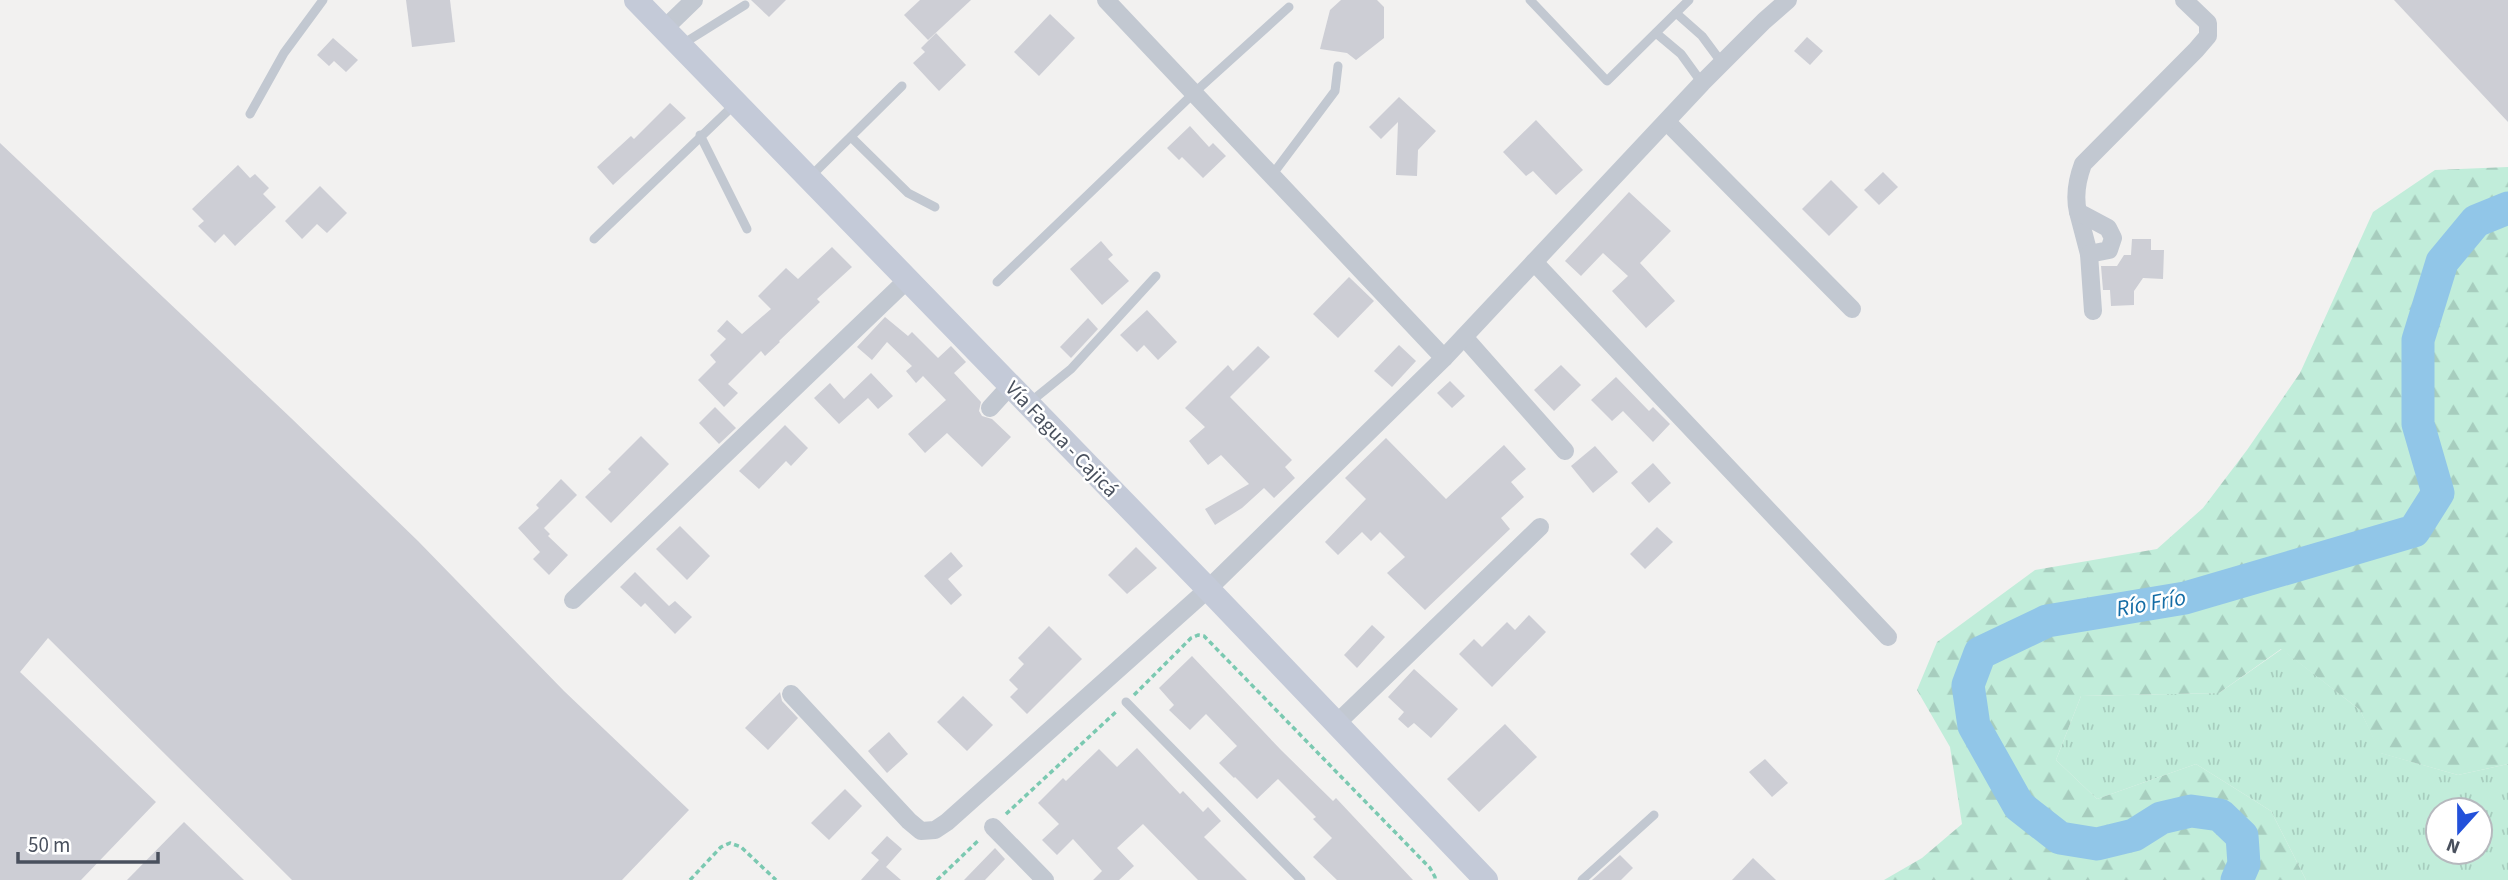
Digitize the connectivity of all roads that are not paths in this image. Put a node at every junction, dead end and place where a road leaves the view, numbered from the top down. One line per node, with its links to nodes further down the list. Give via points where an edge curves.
1 (323, 0): 20 (lane, via 284,53)
2 (636, 0): 13 (street, Vía Fagua - Cajicá)
3 (694, 0): 13 (street)
4 (1106, 0): 18 (street)
5 (1530, 0): 12 (lane, via 1607,81)
6 (1689, 0): 11 (lane)
7 (1788, 0): 14 (street)
8 (2184, 0): 27 (street, via 2208,23 2207,36 2083,164 2075,200)
9 (745, 5): 13 (lane)
10 (1289, 7): 18 (lane)
11 (1676, 13): 12 (lane); 14 (lane, via 1702,36)
12 (1656, 33): 16 (lane, via 1681,54)
13 (672, 37): 19 (street, Vía Fagua - Cajicá)
14 (1722, 63): 16 (street)
15 (1338, 65): 24 (lane, via 1335,92)
16 (1702, 83): 21 (street)
17 (902, 86): 23 (lane)
18 (1195, 92): 24 (street); 34 (lane)
19 (736, 103): 22 (lane); 25 (street, Vía Fagua - Cajicá)
20 (250, 114)
21 (1667, 122): 31 (street); 35 (street)
22 (700, 135): 28 (lane); 29 (lane)
23 (850, 137): 25 (lane); 26 (lane, via 908,193)
24 (1272, 175): 38 (street)
25 (809, 179): 33 (street, Vía Fagua - Cajicá)
26 (935, 206)
27 (2078, 212): 30 (street); 30 (street, via 2108,228 2113,238 2109,250)
28 (747, 229)
29 (594, 239)
30 (2089, 254): 36 (street)
31 (1534, 262): 37 (street); 46 (street)
32 (1156, 276): 40 (lane, via 1071,369)
33 (907, 280): 39 (street, Vía Fagua - Cajicá); 45 (street)
34 (997, 282)
35 (1852, 309)
36 (2093, 311)
37 (1464, 337): 38 (street); 42 (street)
38 (1444, 358): 44 (street)
39 (1010, 386): 40 (street, Vía Fagua - Cajicá); 41 (street)
40 (1027, 404): 44 (street, Vía Fagua - Cajicá)
41 (990, 408)
42 (1565, 451)
43 (1540, 527): 49 (street)
44 (1209, 589): 47 (street, via 935,830 921,831 909,821); 49 (street, Vía Fagua - Cajicá)
45 (573, 600)
46 (1888, 637)
47 (791, 694)
48 (1126, 702): 54 (lane)
49 (1336, 723): 52 (street, Vía Fagua - Cajicá)
50 (1654, 815): 55 (lane)
51 (993, 827): 53 (street)
52 (1479, 877)
53 (1045, 880)
54 (1301, 880)
55 (1582, 880)

